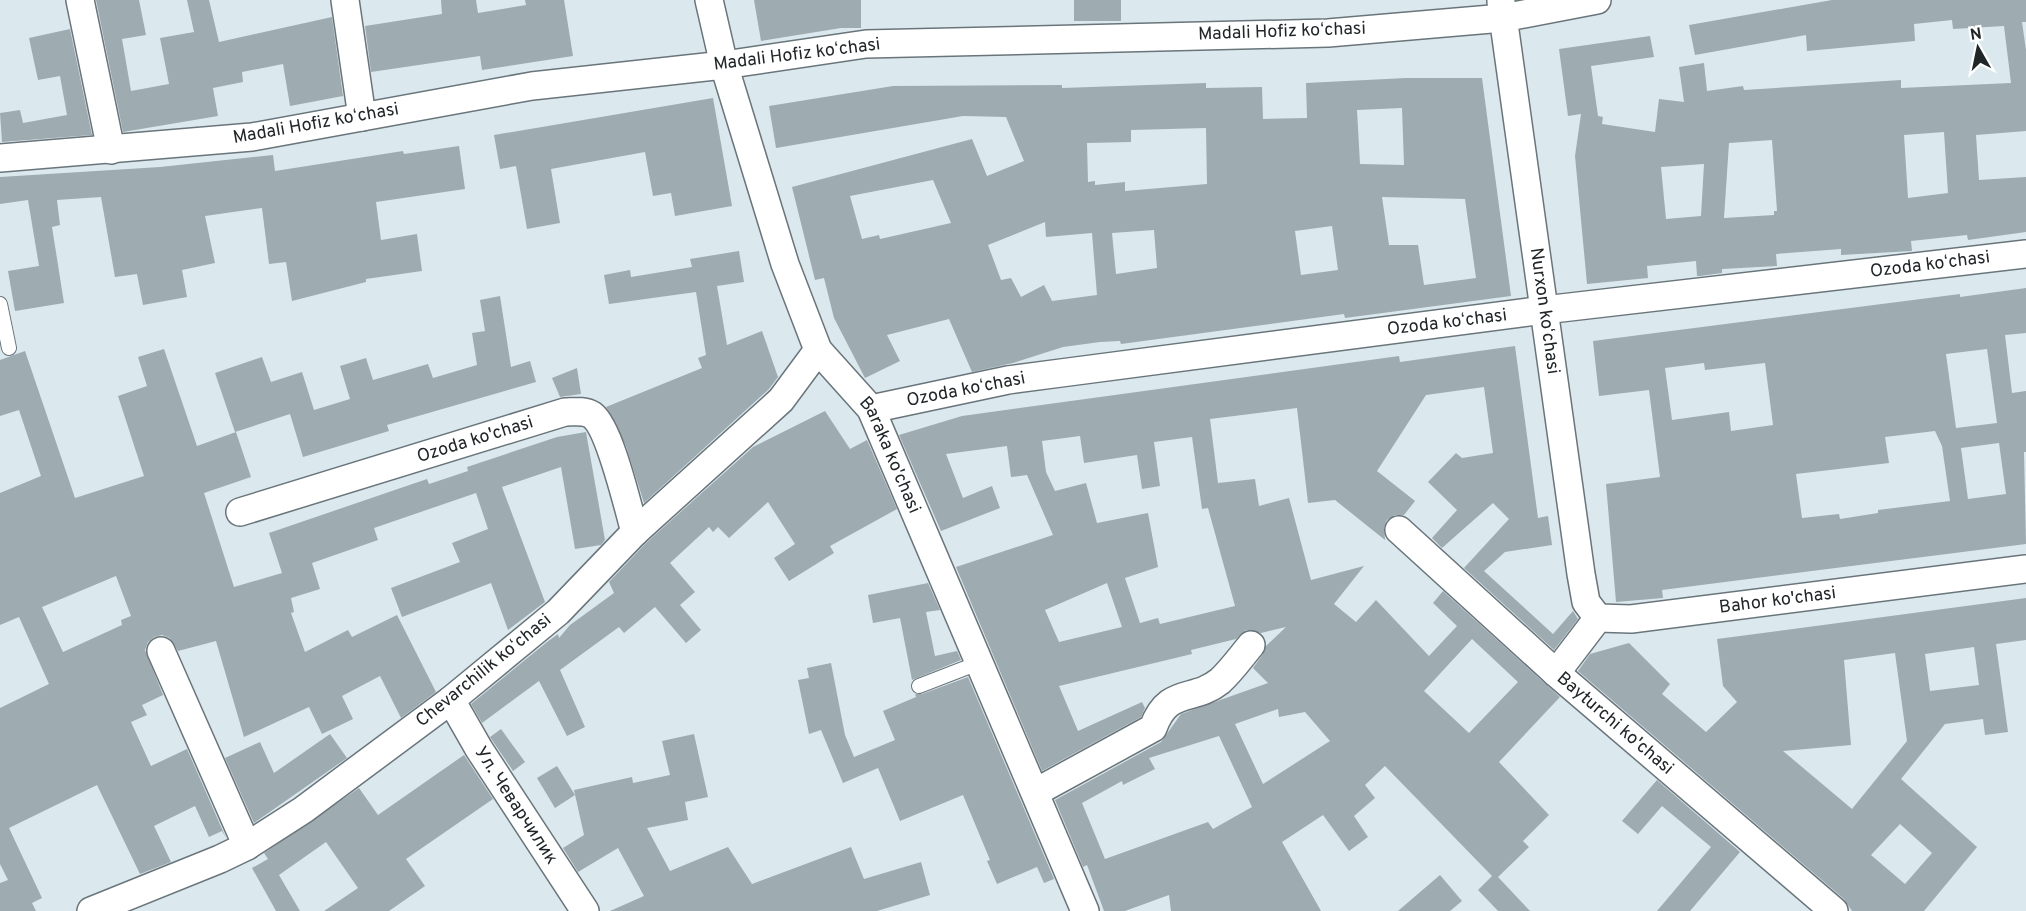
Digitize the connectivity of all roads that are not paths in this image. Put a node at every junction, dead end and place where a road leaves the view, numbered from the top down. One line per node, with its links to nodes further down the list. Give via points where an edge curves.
1 (80, 0): 8 (street)
2 (345, 0): 7 (street)
3 (708, 0): 6 (street, Baraka ko'chasi)
4 (1597, 0): 5 (street, Madali Hofiz koʻchasi)
5 (1502, 9): 6 (street, Madali Hofiz koʻchasi, via 1328,33 866,44); 12 (street, Nurxon koʻchasi)
6 (724, 65): 7 (street, Madali Hofiz koʻchasi, via 532,86); 14 (street, Baraka ko'chasi, via 785,264)
7 (362, 117): 8 (street, Madali Hofiz koʻchasi, via 252,137)
8 (111, 150): 9 (street, Madali Hofiz koʻchasi)
9 (0, 158)
10 (2026, 254): 12 (street, Ozoda koʻchasi)
11 (0, 304): 13 (lane)
12 (1544, 310): 15 (street, Ozoda koʻchasi, via 1008,380); 20 (street, Nurxon koʻchasi, via 1581,574 1586,602)
13 (9, 348)
14 (818, 350): 15 (street, Baraka ko'chasi); 18 (street, Chevarchilik koʻchasi, via 781,400)
15 (871, 409): 23 (street, Baraka ko'chasi)
16 (240, 512): 18 (street, Ozoda ko'chasi, via 565,412 586,412 594,416 609,444)
17 (1399, 530): 24 (street, Bayturchi ko'chasi)
18 (635, 532): 26 (street, Chevarchilik koʻchasi, via 558,612)
19 (2026, 569): 20 (street, Bahor ko'chasi, via 1631,619)
20 (1598, 618): 24 (street)
21 (1251, 645): 27 (street, via 1219,682 1167,703 1153,728)
22 (161, 651): 28 (street)
23 (981, 662): 25 (lane); 27 (street, Baraka ko'chasi)
24 (1556, 673): 32 (street, Bayturchi ko'chasi)
25 (919, 686)
26 (451, 700): 28 (street, Chevarchilik koʻchasi, via 303,810); 30 (street, Ул. Чеварчилик)
27 (1035, 792): 31 (street, Baraka ko'chasi)
28 (247, 846): 29 (street, Chevarchilik koʻchasi)
29 (91, 911)
30 (585, 911)
31 (1085, 911)
32 (1834, 911)

